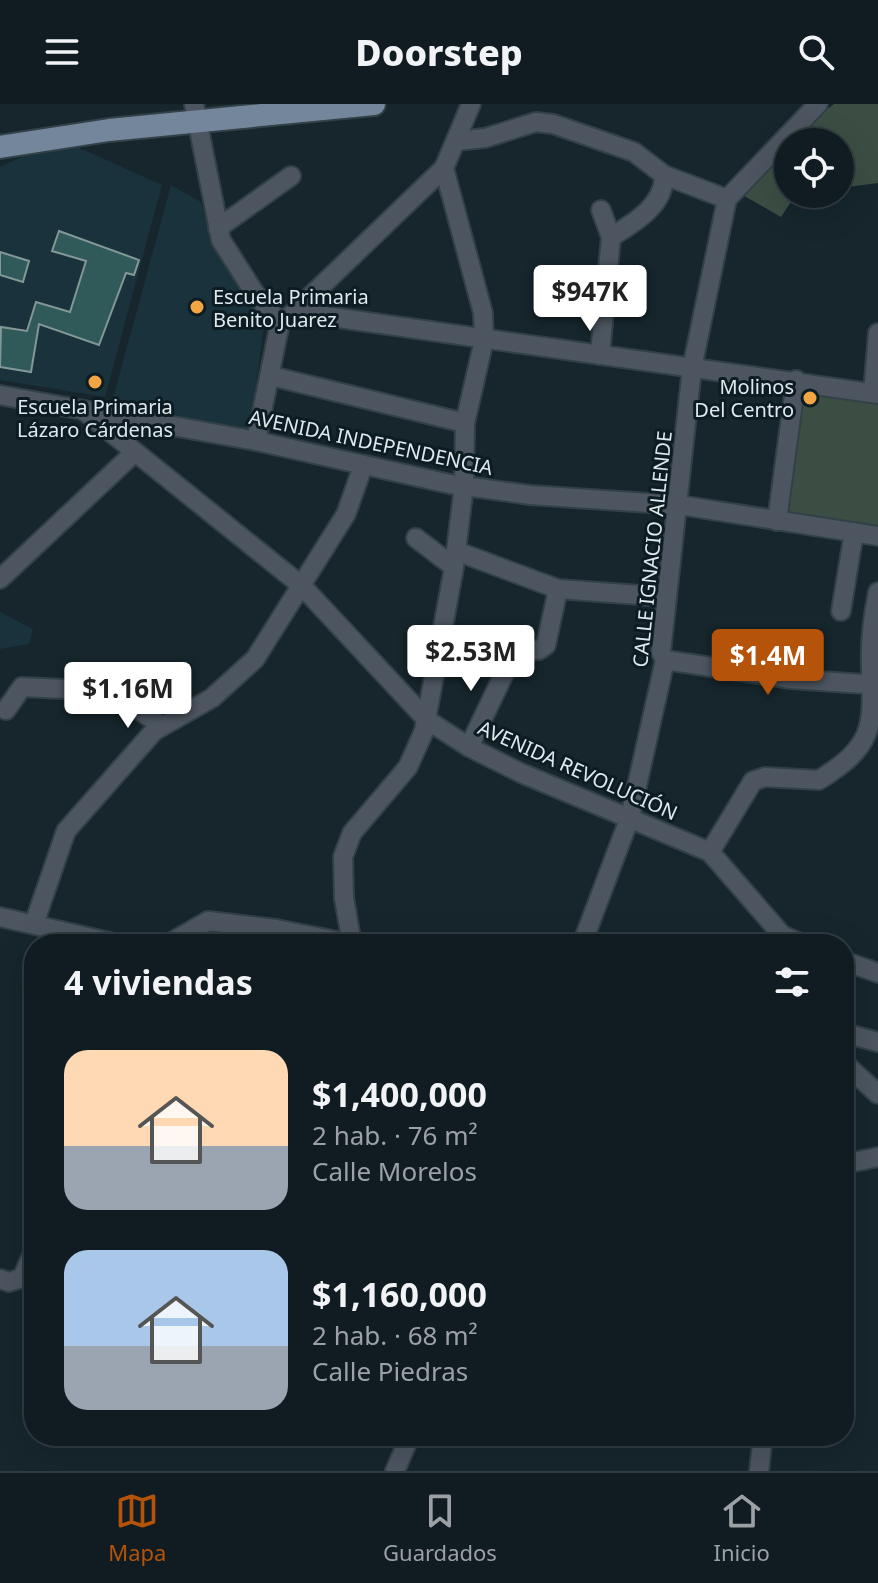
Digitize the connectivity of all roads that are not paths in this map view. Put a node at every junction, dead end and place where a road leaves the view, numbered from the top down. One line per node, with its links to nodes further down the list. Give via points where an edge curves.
1 (374, 104): 4 (main road)
2 (471, 104): 6 (street)
3 (818, 104): 11 (street)
4 (246, 111): 5 (main road)
5 (207, 113): 7 (main road); 13 (street)
6 (456, 141): 8 (street); 9 (street, via 544,122 634,152)
7 (0, 147)
8 (444, 168): 15 (street); 18 (street, via 481,293)
9 (664, 175): 11 (street); 14 (street, via 663,193 655,205)
10 (291, 176): 13 (street)
11 (727, 199): 20 (street, CALLE IGNACIO ALLENDE)
12 (601, 210): 14 (street)
13 (218, 228): 16 (street, via 230,258)
14 (611, 237): 19 (street)
15 (296, 312): 16 (street); 18 (street)
16 (280, 323): 21 (street)
17 (878, 333): 23 (street)
18 (484, 340): 19 (street); 26 (street)
19 (600, 355): 20 (street)
20 (692, 368): 22 (street); 31 (street, CALLE IGNACIO ALLENDE)
21 (271, 376): 26 (street); 27 (street)
22 (796, 380): 23 (street); 32 (street)
23 (875, 394)
24 (0, 395): 25 (street, AVENIDA INDEPENDENCIA)
25 (83, 410): 27 (street, AVENIDA INDEPENDENCIA); 28 (street, AVENIDA REVOLUCIÓN)
26 (465, 423): 30 (street)
27 (256, 441): 29 (street, AVENIDA INDEPENDENCIA)
28 (135, 452): 37 (street); 38 (street, AVENIDA REVOLUCIÓN)
29 (363, 466): 30 (street, AVENIDA INDEPENDENCIA); 38 (street, via 346,514)
30 (464, 486): 31 (street, AVENIDA INDEPENDENCIA); 36 (street)
31 (679, 505): 32 (street, AVENIDA INDEPENDENCIA); 41 (street, CALLE IGNACIO ALLENDE)
32 (777, 521): 33 (street, AVENIDA INDEPENDENCIA)
33 (854, 532): 34 (street, AVENIDA INDEPENDENCIA); 42 (street)
34 (878, 536)
35 (416, 538): 36 (street)
36 (455, 559): 39 (street); 46 (street)
37 (0, 579)
38 (302, 586): 46 (street, AVENIDA REVOLUCIÓN); 47 (street, via 271,637 239,675 212,698)
39 (558, 589): 41 (street); 48 (street, via 546,645 515,651)
40 (878, 592): 44 (street, via 872,636)
41 (667, 597): 43 (street, CALLE IGNACIO ALLENDE, via 661,652)
42 (841, 611)
43 (665, 660): 44 (street, via 791,679); 49 (street, CALLE IGNACIO ALLENDE)
44 (876, 685): 50 (street, via 871,726 857,751 819,780 753,781)
45 (6, 710): 47 (street, via 22,687 91,689 118,695)
46 (427, 720): 48 (street, AVENIDA REVOLUCIÓN); 56 (street, via 408,767 347,843 342,871)
47 (162, 726): 52 (street, via 66,831)
48 (469, 747): 49 (street, AVENIDA REVOLUCIÓN)
49 (630, 817): 50 (street, AVENIDA REVOLUCIÓN); 57 (street, CALLE IGNACIO ALLENDE)
50 (710, 852): 58 (street, AVENIDA REVOLUCIÓN)
51 (0, 917): 52 (street)
52 (34, 924): 53 (street)
53 (76, 934)
54 (188, 934): 55 (street, via 204,922)
55 (262, 934)
56 (351, 934)
57 (586, 934)
58 (778, 934)
59 (854, 965): 60 (street)
60 (877, 973)
61 (854, 1036): 62 (street)
62 (878, 1042)
63 (854, 1072): 64 (street)
64 (878, 1094)
65 (878, 1157): 66 (street)
66 (854, 1162)
67 (24, 1274): 68 (street, via 9,1282)
68 (0, 1279)
69 (406, 1446): 70 (street)
70 (395, 1471)

